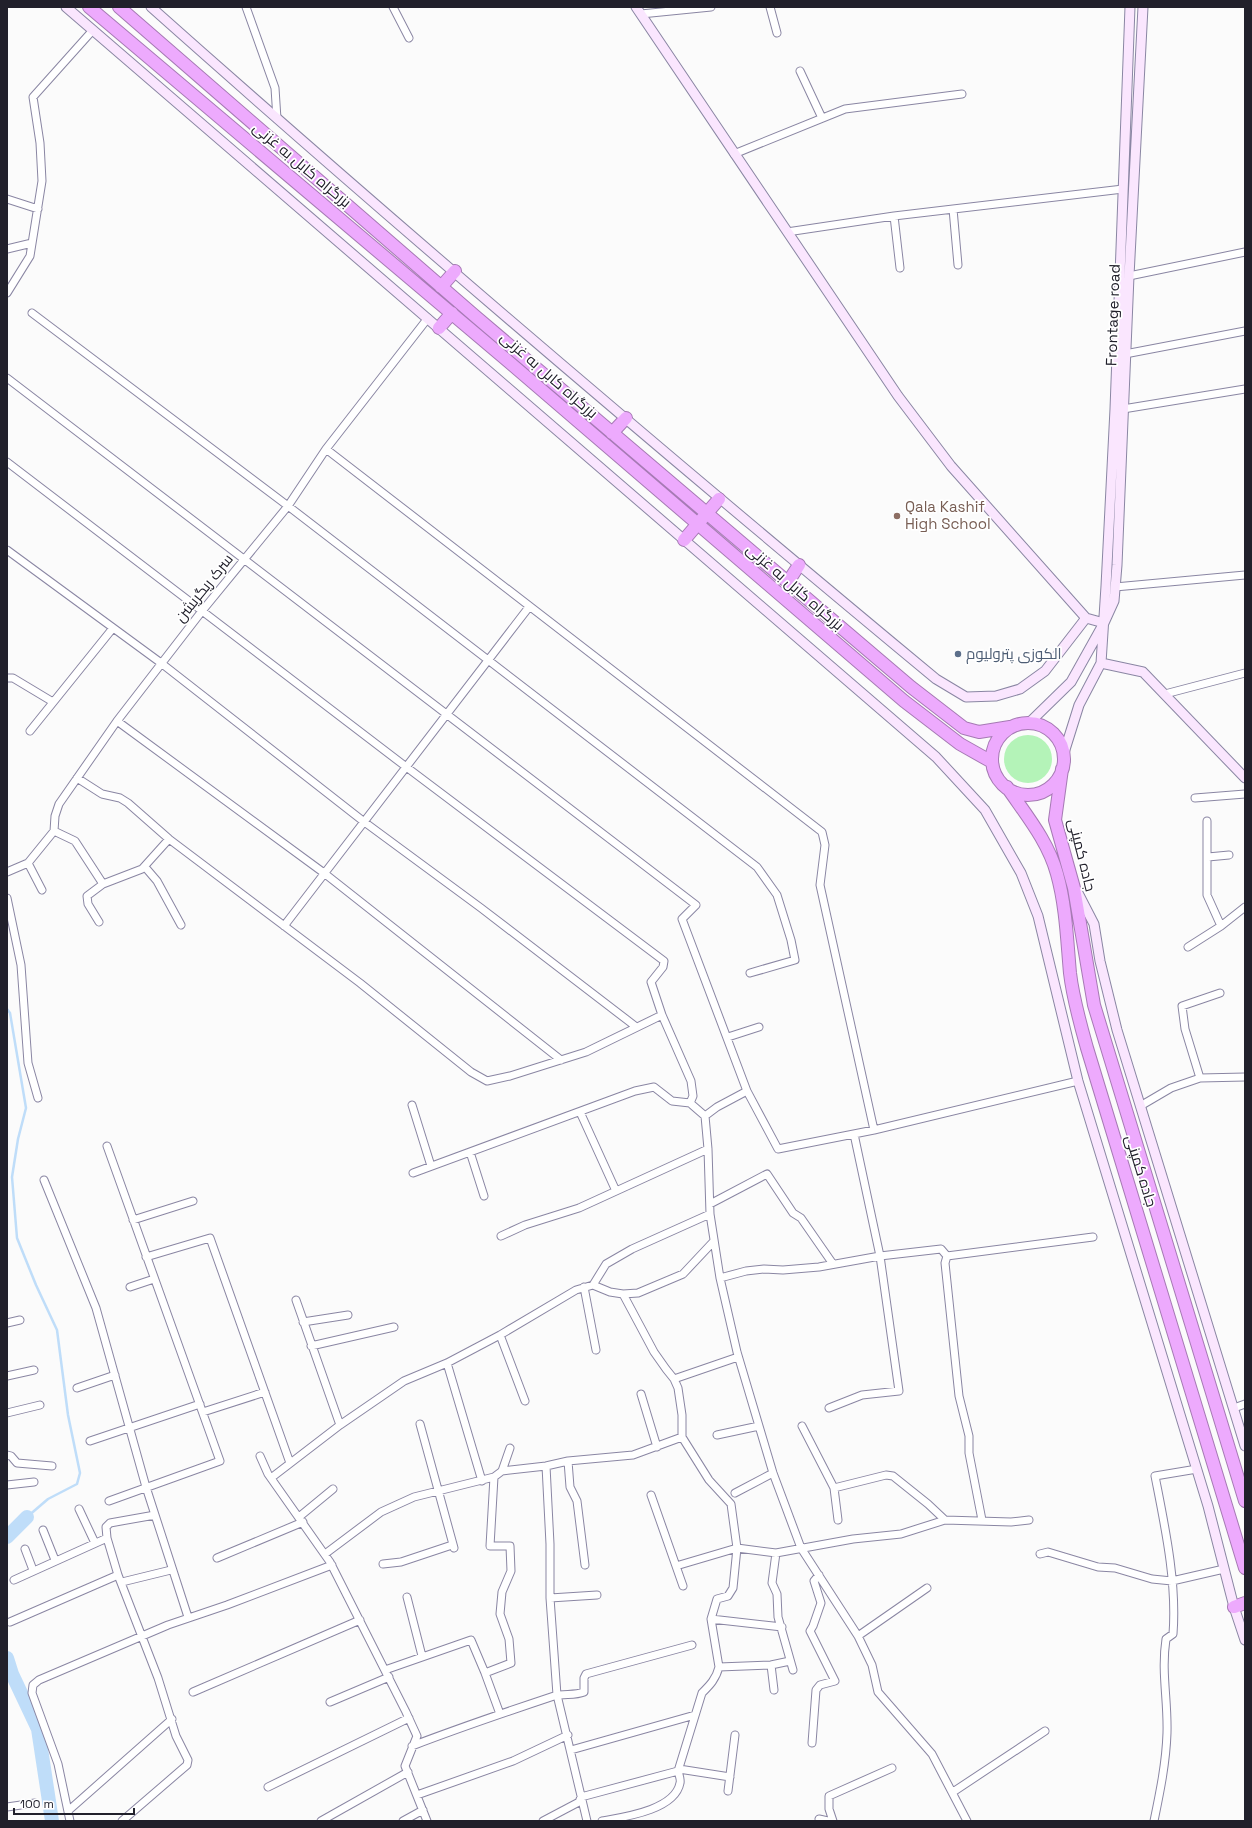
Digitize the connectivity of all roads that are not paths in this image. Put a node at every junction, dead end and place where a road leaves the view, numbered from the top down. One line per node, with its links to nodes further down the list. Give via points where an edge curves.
1 (66, 7): 12 (street)
2 (89, 7): 36 (highway, بزرگراه کابل به غزنی)
3 (119, 7): 33 (highway, بزرگراه کابل به غزنی)
4 (151, 7): 18 (street)
5 (246, 7): 18 (street, via 275,88)
6 (393, 7): 14 (street)
7 (711, 7): 11 (street)
8 (770, 7): 13 (street)
9 (1130, 7): 20 (street)
10 (1143, 7): 32 (street, Frontage road)
11 (639, 11): 19 (street)
12 (92, 30): 22 (street, via 33,97 40,143 42,180); 38 (street)
13 (778, 33)
14 (409, 38)
15 (800, 71): 17 (street)
16 (962, 94): 17 (street, via 845,108)
17 (822, 118): 19 (street)
18 (277, 119): 31 (street)
19 (734, 154): 25 (street)
20 (1123, 189): 23 (street); 64 (street)
21 (7, 199): 22 (street)
22 (38, 209): 26 (street)
23 (953, 209): 24 (street); 29 (street)
24 (894, 216): 25 (street); 30 (street)
25 (787, 232): 63 (street, via 898,396 951,466)
26 (32, 243): 27 (street); 34 (street, via 30,256)
27 (7, 249)
28 (1245, 252): 32 (street)
29 (958, 265)
30 (900, 268)
31 (455, 271): 33 (highway); 46 (street)
32 (1129, 276): 42 (street, Frontage road)
33 (441, 287): 37 (highway, بزرگراه کابل به غزنی)
34 (7, 293)
35 (32, 313): 51 (street)
36 (452, 313): 39 (highway, بزرگراه کابل به غزنی); 40 (highway)
37 (475, 316): 39 (highway); 47 (highway, بزرگراه کابل به غزنی)
38 (428, 318): 40 (street); 48 (street, سرک ریگریشن)
39 (467, 326): 53 (highway, بزرگراه کابل به غزنی)
40 (439, 328): 54 (street)
41 (1245, 331): 42 (street)
42 (1125, 354): 45 (street, Frontage road)
43 (7, 378): 56 (street)
44 (1245, 389): 45 (street)
45 (1123, 409): 60 (street, Frontage road)
46 (626, 418): 47 (highway); 50 (street)
47 (612, 433): 52 (highway, بزرگراه کابل به غزنی)
48 (326, 449): 51 (street, سرک ریگریشن); 61 (street)
49 (7, 462): 62 (street)
50 (719, 499): 52 (highway); 57 (street)
51 (288, 506): 56 (street, سرک ریگریشن); 66 (street)
52 (707, 514): 53 (highway); 59 (highway, بزرگراه کابل به غزنی)
53 (698, 525): 54 (highway); 79 (highway, بزرگراه کابل به غزنی, via 904,701 960,744)
54 (684, 540): 116 (street, via 936,757 985,810 1022,873 1038,916)
55 (7, 550): 65 (street)
56 (244, 560): 62 (street, سرک ریگریشن); 73 (street)
57 (799, 565): 59 (highway); 63 (street, via 936,679 966,697 996,696 1020,689 1045,671)
58 (1245, 575): 60 (street)
59 (788, 582): 76 (highway, بزرگراه کابل به غزنی, via 911,687 964,728 979,732)
60 (1115, 587): 64 (street, Frontage road, via 1114,601)
61 (529, 608): 66 (street); 124 (street, via 822,832 824,844 820,885)
62 (202, 612): 67 (street, سرک ریگریشن); 80 (street)
63 (1086, 618): 64 (street)
64 (1104, 623): 68 (street); 75 (street, Frontage road, via 1071,682)
65 (112, 628): 67 (street); 72 (street)
66 (488, 661): 73 (street); 107 (street, via 757,867 777,895 795,960)
67 (161, 663): 74 (street, سرک ریگریشن); 87 (street)
68 (1101, 663): 71 (street, via 1143,672); 78 (street, via 1079,705)
69 (1245, 673): 71 (street)
70 (7, 678): 72 (street, via 13,678)
71 (1165, 694): 83 (street)
72 (53, 702): 77 (street)
73 (446, 714): 80 (street); 112 (street, via 696,905 682,919)
74 (117, 721): 82 (street, سرک ریگریشن); 96 (street)
75 (1029, 723): 76 (highway); 78 (highway, via 1050,731 1059,742)
76 (1010, 727): 79 (highway, via 996,742)
77 (30, 731)
78 (1063, 756): 81 (highway)
79 (992, 762): 84 (highway, via 997,776)
80 (405, 766): 87 (street); 109 (street, via 664,961 663,967 651,982)
81 (1062, 769): 84 (highway, via 1054,783 1039,792 1022,794); 98 (highway, جاده کمپنی, via 1055,820)
82 (77, 778): 89 (street, سرک ریگریشن, via 59,804); 90 (street, via 102,794 120,798 128,803)
83 (1245, 778)
84 (1007, 788): 232 (highway, جاده کمپنی, via 1041,835 1057,873 1065,914 1074,995 1087,1048)
85 (1245, 794): 86 (street)
86 (1195, 798)
87 (363, 821): 96 (street); 110 (street)
88 (1207, 821): 92 (street)
89 (54, 831): 93 (street); 97 (street, via 75,840)
90 (169, 839): 94 (street); 104 (street)
91 (1229, 855): 92 (street)
92 (1208, 857): 105 (street, via 1206,895)
93 (28, 863): 95 (street); 99 (street)
94 (145, 867): 97 (street); 103 (street, via 157,881)
95 (7, 872)
96 (324, 873): 104 (street); 113 (street)
97 (103, 884): 102 (street, via 87,896 88,904)
98 (1074, 888): 121 (street, via 1094,924 1100,961 1118,1030); 209 (highway, جاده کمپنی, via 1098,1020)
99 (42, 890)
100 (7, 898): 118 (street, via 21,965 28,1063)
101 (1245, 907): 105 (street)
102 (99, 922)
103 (181, 925)
104 (284, 926): 113 (street, via 471,1072 487,1081)
105 (1222, 926): 106 (street)
106 (1188, 947)
107 (750, 973)
108 (1220, 994): 115 (street, via 1182,1006 1185,1029)
109 (662, 1015): 110 (street); 119 (street, via 691,1081 693,1096)
110 (635, 1026): 113 (street, via 586,1052)
111 (759, 1027): 112 (street)
112 (728, 1037): 117 (street)
113 (561, 1060)
114 (1245, 1077): 115 (street)
115 (1200, 1078): 121 (street, via 1172,1088)
116 (1078, 1081): 124 (street); 194 (street)
117 (747, 1091): 123 (street); 125 (street, via 778,1149)
118 (38, 1098)
119 (690, 1104): 122 (street, via 672,1100 654,1087 635,1091); 123 (street)
120 (412, 1105): 129 (street)
121 (1142, 1105): 174 (street)
122 (580, 1112): 128 (street); 132 (street)
123 (705, 1116): 127 (street)
124 (874, 1130): 125 (street)
125 (854, 1134): 141 (street)
126 (107, 1146): 137 (street)
127 (708, 1149): 132 (street); 135 (street)
128 (470, 1152): 129 (street); 133 (street)
129 (431, 1166): 130 (street)
130 (413, 1173)
131 (44, 1180): 163 (street, via 96,1308)
132 (616, 1191): 138 (street, via 579,1208 525,1225)
133 (484, 1196)
134 (192, 1201): 137 (street)
135 (710, 1204): 136 (street); 144 (street, via 767,1174 793,1213 802,1218)
136 (710, 1214): 140 (street); 147 (street, via 632,1249 606,1264)
137 (133, 1220): 143 (street)
138 (501, 1236)
139 (1093, 1237): 142 (street)
140 (714, 1241): 145 (street); 150 (street, via 684,1274 638,1293)
141 (880, 1256): 142 (street, via 941,1249); 144 (street); 173 (street, via 900,1391 862,1395)
142 (947, 1256): 215 (street, via 945,1263 959,1396 969,1436 969,1453)
143 (146, 1257): 146 (street); 167 (street, via 210,1238)
144 (834, 1264): 145 (street, via 746,1271)
145 (720, 1278): 160 (street)
146 (154, 1279): 148 (street); 170 (street)
147 (593, 1285): 149 (street); 150 (street)
148 (130, 1287)
149 (584, 1287): 157 (street); 159 (street)
150 (623, 1294): 165 (street, via 654,1352)
151 (296, 1300): 154 (street)
152 (348, 1314): 154 (street)
153 (20, 1320): 155 (street)
154 (303, 1322): 158 (street)
155 (7, 1323)
156 (394, 1327): 158 (street)
157 (500, 1335): 161 (street); 169 (street)
158 (311, 1346): 178 (street)
159 (596, 1350)
160 (738, 1357): 165 (street); 179 (street)
161 (447, 1363): 178 (street, via 404,1381); 199 (street)
162 (34, 1370): 164 (street)
163 (115, 1375): 166 (street); 181 (street)
164 (7, 1376)
165 (674, 1379): 183 (street, via 682,1415)
166 (77, 1388)
167 (265, 1392): 176 (street); 191 (street)
168 (641, 1394): 186 (street)
169 (525, 1401)
170 (200, 1404): 176 (street); 181 (street)
171 (1245, 1404): 174 (street)
172 (40, 1405): 175 (street)
173 (829, 1408)
174 (1234, 1408): 185 (street)
175 (7, 1412)
176 (204, 1412): 202 (street, via 220,1461)
177 (420, 1424): 205 (street)
178 (340, 1425): 191 (street)
179 (760, 1426): 182 (street); 196 (street)
180 (802, 1426): 203 (street)
181 (129, 1429): 184 (street); 202 (street)
182 (717, 1435)
183 (682, 1437): 186 (street); 220 (street, via 709,1480 731,1504)
184 (90, 1441)
185 (1245, 1444)
186 (656, 1447): 190 (street, via 632,1455)
187 (510, 1448): 195 (street)
188 (7, 1455): 192 (street, via 17,1463)
189 (260, 1456): 198 (street)
190 (568, 1461): 193 (street); 230 (street, via 570,1487 577,1501)
191 (290, 1463): 198 (street)
192 (52, 1466)
193 (546, 1466): 195 (street); 245 (street)
194 (1197, 1469): 233 (street); 239 (street, via 1155,1476)
195 (502, 1471): 197 (street)
196 (773, 1473): 206 (street); 221 (street)
197 (494, 1477): 199 (street); 262 (street, via 490,1546 510,1546 512,1571 502,1592 500,1614 509,1639 511,1662)
198 (271, 1478): 212 (street)
199 (482, 1481): 205 (street)
200 (34, 1482): 201 (street)
201 (7, 1485)
202 (146, 1487): 208 (street); 211 (street)
203 (834, 1488): 213 (street); 214 (street, via 886,1475 893,1476)
204 (333, 1489): 212 (street)
205 (439, 1491): 224 (street, via 414,1497 381,1512); 228 (street, via 453,1547 401,1562)
206 (735, 1493)
207 (651, 1495): 231 (street)
208 (109, 1501)
209 (1245, 1501)
210 (79, 1508): 219 (street)
211 (155, 1515): 218 (street, via 110,1523 106,1527); 235 (street)
212 (301, 1520): 224 (street); 226 (street)
213 (838, 1520)
214 (945, 1520): 215 (street); 221 (street, via 901,1534)
215 (982, 1520): 216 (street)
216 (1029, 1520)
217 (43, 1530): 227 (street)
218 (107, 1538): 219 (street); 236 (street)
219 (95, 1544): 227 (street)
220 (737, 1548): 223 (street); 231 (street); 248 (street, via 733,1588 728,1596 717,1599)
221 (801, 1548): 223 (street); 237 (street)
222 (25, 1549): 234 (street)
223 (776, 1553): 251 (street, via 772,1582 777,1594 778,1617)
224 (325, 1554): 229 (street)
225 (1040, 1554): 239 (street, via 1048,1552 1063,1555 1098,1567 1115,1568)
226 (217, 1558)
227 (55, 1560): 234 (street)
228 (383, 1564)
229 (332, 1565): 247 (street); 249 (street)
230 (585, 1565)
231 (676, 1566): 241 (street)
232 (1245, 1568)
233 (1224, 1569): 239 (street); 246 (street)
234 (33, 1570): 238 (street)
235 (171, 1570): 240 (street); 247 (street)
236 (118, 1575): 240 (street); 250 (street)
237 (819, 1575): 253 (street); 275 (street, via 814,1581 821,1603 810,1631 835,1681 817,1687)
238 (14, 1580)
239 (1172, 1581): 304 (street, via 1173,1634 1166,1639 1163,1660 1167,1733)
240 (122, 1582): 252 (street)
241 (682, 1586)
242 (927, 1588): 253 (street)
243 (597, 1595): 245 (street)
244 (407, 1597): 256 (street)
245 (550, 1598): 266 (street)
246 (1239, 1605): 254 (street)
247 (188, 1617): 252 (street)
248 (711, 1619): 251 (street); 259 (street)
249 (360, 1620): 260 (street); 265 (street)
250 (10, 1622)
251 (782, 1627): 257 (street)
252 (143, 1636): 271 (street); 290 (street, via 38,1680 33,1685 32,1693 58,1764)
253 (858, 1636): 284 (street, via 872,1665 878,1692 932,1754)
254 (1245, 1640)
255 (692, 1645): 266 (street, via 586,1674 584,1692)
256 (422, 1656): 260 (street); 262 (street, via 471,1640)
257 (790, 1661): 258 (street); 261 (street)
258 (771, 1665): 259 (street); 264 (street)
259 (719, 1667): 269 (street, via 711,1684 702,1693)
260 (385, 1670): 263 (street)
261 (793, 1670)
262 (485, 1673): 268 (street)
263 (389, 1677): 267 (street); 270 (street)
264 (774, 1690)
265 (193, 1692)
266 (557, 1695): 268 (street); 273 (street)
267 (330, 1702)
268 (500, 1714): 276 (street)
269 (695, 1715): 277 (street); 279 (street)
270 (409, 1718): 276 (street, via 417,1736); 282 (street)
271 (172, 1719): 290 (street); 294 (street, via 187,1764)
272 (1045, 1731): 284 (street)
273 (568, 1735): 277 (street); 285 (street, via 514,1762)
274 (735, 1735): 281 (street)
275 (812, 1742)
276 (412, 1746): 280 (street, via 405,1766)
277 (571, 1750): 286 (street)
278 (892, 1768): 302 (street, via 829,1796 829,1809)
279 (679, 1770): 281 (street); 286 (street); 292 (street, via 680,1782 675,1794 644,1812)
280 (408, 1772): 285 (street); 295 (street)
281 (730, 1777): 283 (street)
282 (268, 1786)
283 (728, 1791)
284 (953, 1792): 303 (street)
285 (417, 1796): 289 (street)
286 (581, 1797): 298 (street, via 579,1802); 299 (street)
287 (35, 1803): 288 (street)
288 (7, 1807)
289 (423, 1810): 296 (street); 297 (street)
290 (68, 1811): 293 (street)
291 (819, 1818): 301 (street)
292 (620, 1819): 300 (street)
293 (70, 1821)
294 (122, 1821)
295 (321, 1821)
296 (404, 1821)
297 (427, 1821)
298 (543, 1821)
299 (587, 1821)
300 (602, 1821)
301 (828, 1821)
302 (833, 1821)
303 (967, 1821)
304 (1154, 1821)

